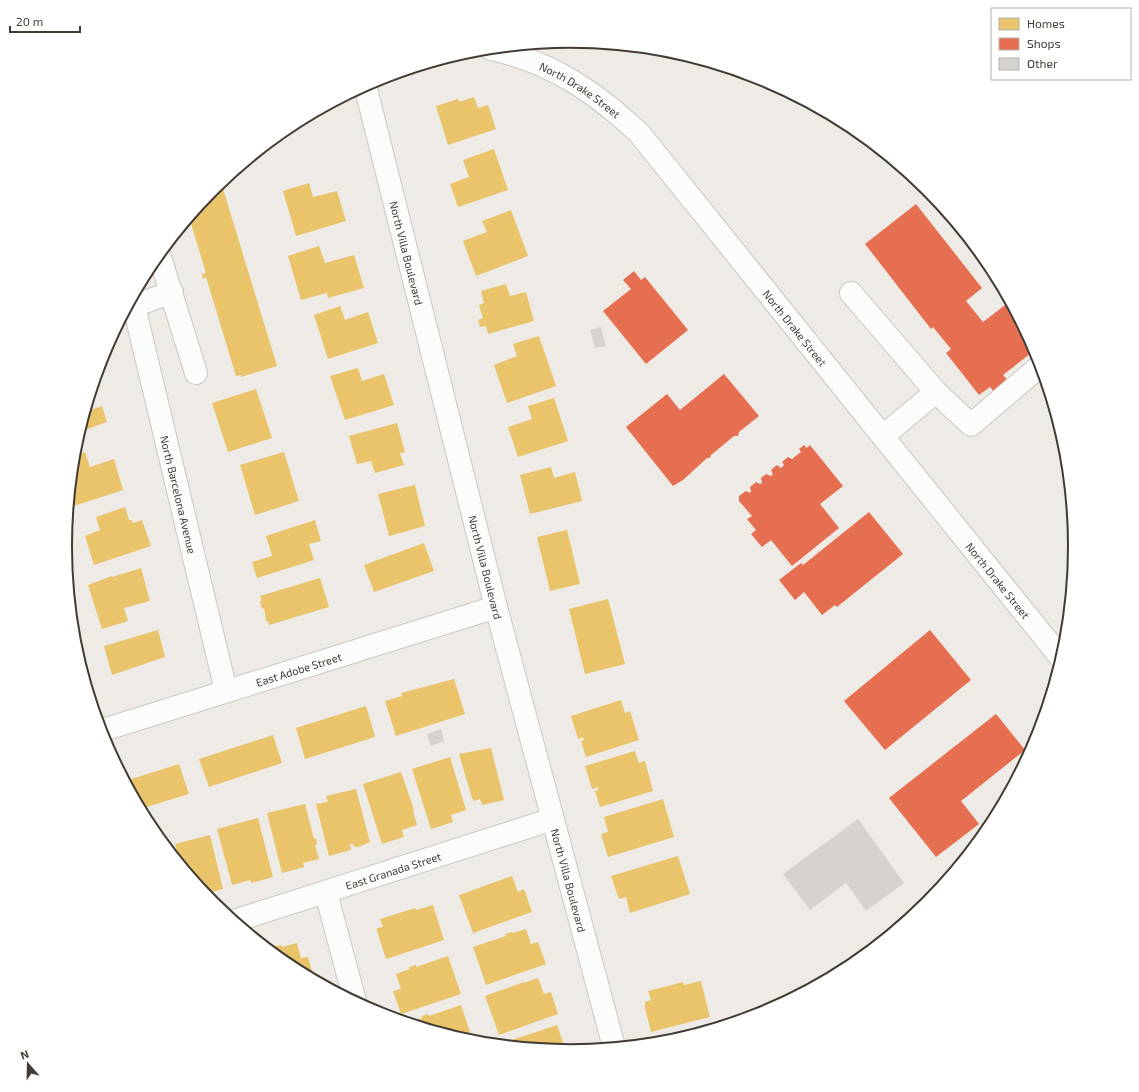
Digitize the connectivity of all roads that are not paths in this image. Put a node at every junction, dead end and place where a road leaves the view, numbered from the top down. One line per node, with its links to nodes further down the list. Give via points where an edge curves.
1 (506, 52): 11 (street, North Drake Street, via 569,78 594,94 639,133)
2 (367, 91): 12 (street, North Villa Boulevard)
3 (161, 260): 4 (street)
4 (172, 292): 6 (street); 9 (street)
5 (851, 293): 10 (street)
6 (136, 301)
7 (134, 305): 14 (street, North Barcelona Avenue)
8 (1035, 370): 10 (street, via 971,424)
9 (196, 374)
10 (936, 392): 11 (street)
11 (883, 436): 13 (street, North Drake Street)
12 (496, 607): 14 (street, East Adobe Street); 16 (street, North Villa Boulevard)
13 (1056, 652)
14 (226, 692): 15 (street, East Adobe Street)
15 (106, 729)
16 (553, 819): 17 (street, East Granada Street); 20 (street, North Villa Boulevard)
17 (326, 893): 18 (street, East Granada Street); 19 (street)
18 (240, 919)
19 (353, 995)
20 (613, 1042)

